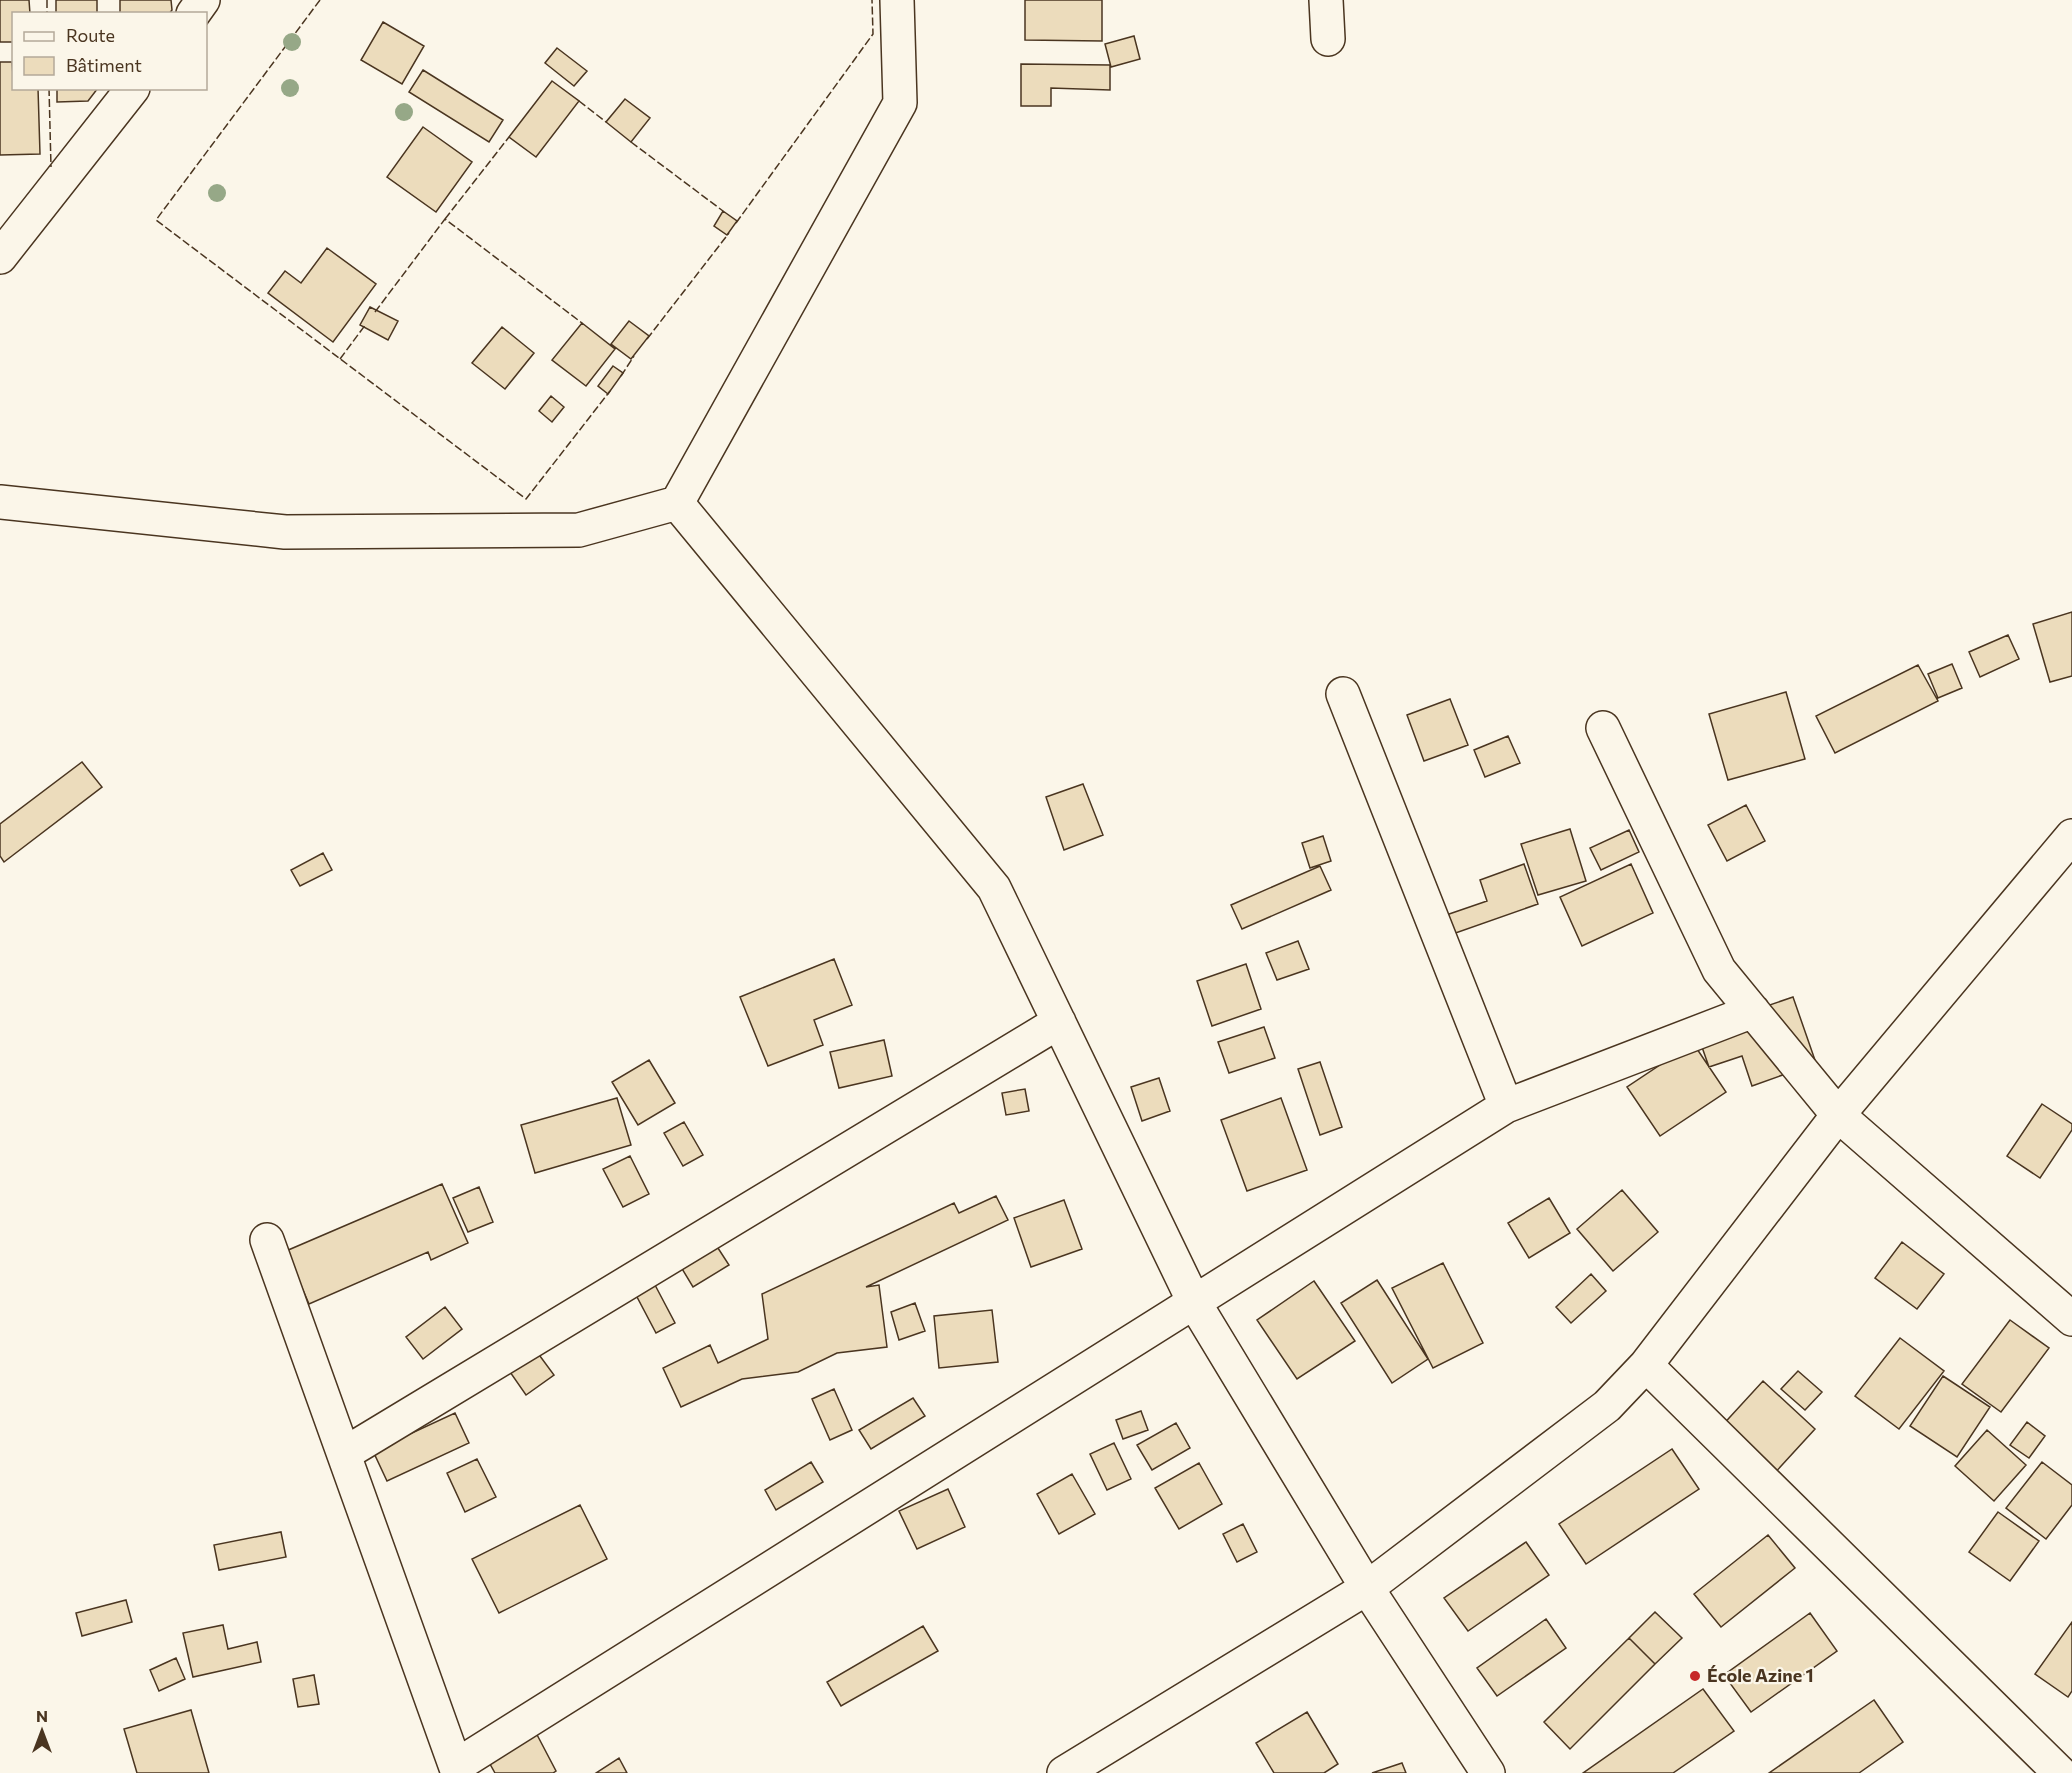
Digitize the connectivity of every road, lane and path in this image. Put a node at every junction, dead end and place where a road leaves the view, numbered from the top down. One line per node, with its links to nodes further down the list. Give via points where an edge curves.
1 (897, 0): 7 (street, via 900,103)
2 (1326, 0): 3 (street)
3 (1328, 39)
4 (131, 90): 5 (street)
5 (0, 257)
6 (0, 502): 7 (street, via 285,532 579,530)
7 (677, 503): 12 (street, via 994,888)
8 (1343, 694): 13 (street)
9 (1603, 728): 11 (street, via 1719,969)
10 (2072, 836): 14 (street)
11 (1753, 1011): 13 (street); 14 (street)
12 (1059, 1022): 16 (street); 19 (street)
13 (1506, 1106): 16 (street)
14 (1838, 1115): 17 (street); 18 (street)
15 (267, 1240): 19 (street)
16 (1194, 1302): 20 (street); 21 (street)
17 (2072, 1319)
18 (1646, 1365): 20 (street, via 1607,1406); 24 (street)
19 (344, 1454): 21 (street)
20 (1367, 1588): 22 (street); 23 (street)
21 (457, 1769)
22 (1064, 1773)
23 (1488, 1773)
24 (2060, 1773)

